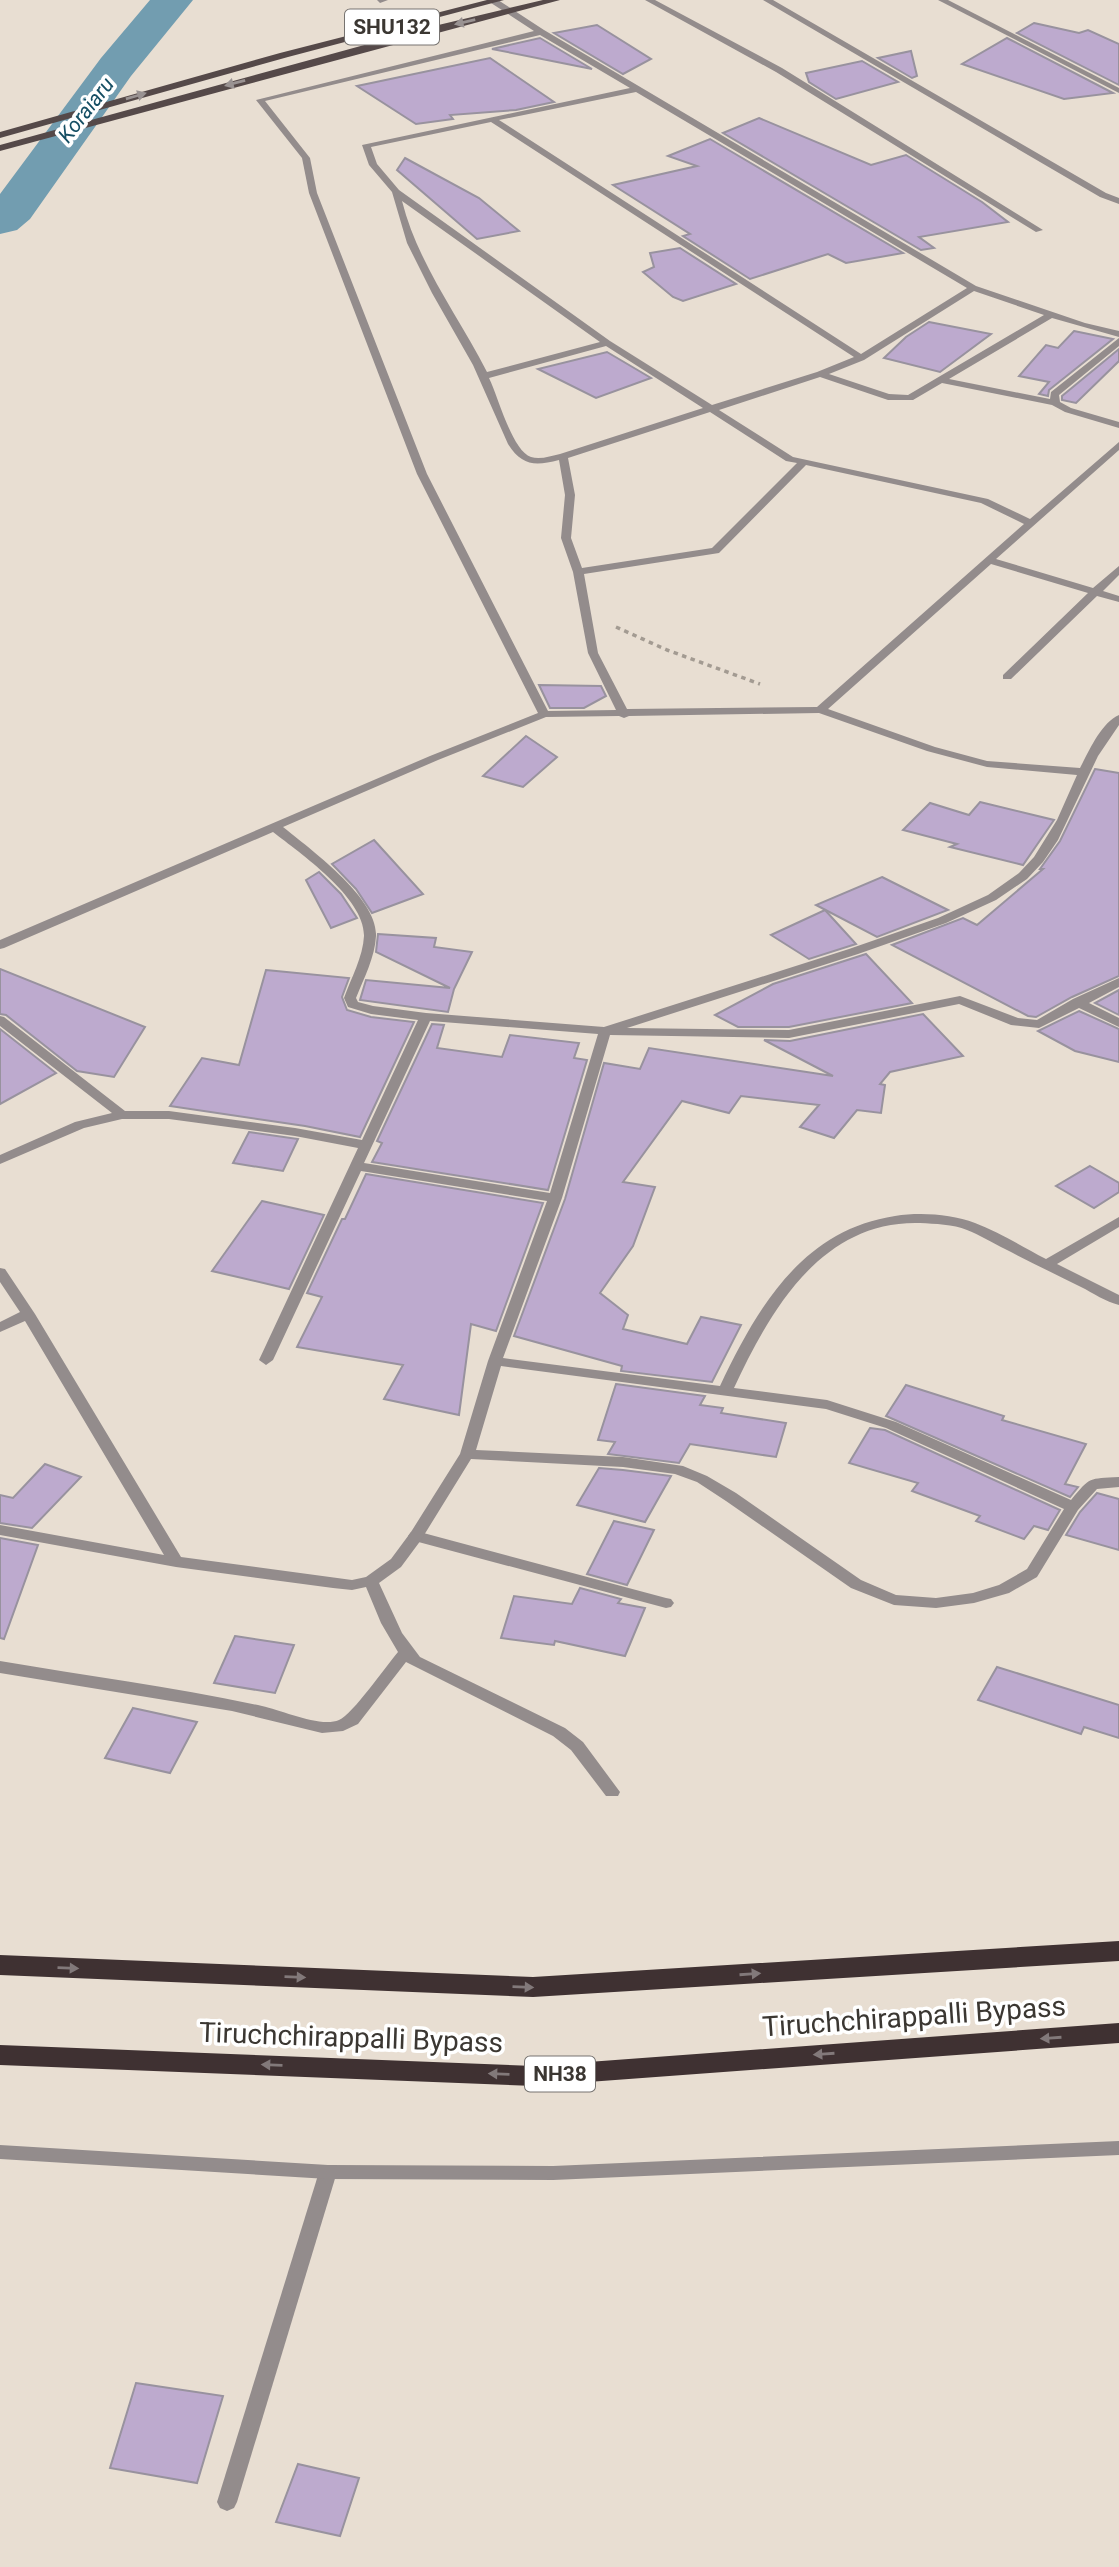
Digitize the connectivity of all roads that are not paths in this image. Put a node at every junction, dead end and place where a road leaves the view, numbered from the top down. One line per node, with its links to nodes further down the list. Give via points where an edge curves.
1 (497, 0): 6 (street); 11 (main road, SHU132, one-way to 1)
2 (555, 0): 6 (main road)
3 (649, 0): 15 (street, via 779,70)
4 (767, 0): 14 (street)
5 (942, 0): 9 (street)
6 (510, 11): 7 (street); 12 (main road, one-way to 12)
7 (541, 32): 8 (street); 39 (street, via 260,100 306,159 313,193 422,474)
8 (637, 89): 10 (street); 16 (street)
9 (1119, 90)
10 (492, 119): 13 (street, via 366,145 373,165); 21 (street)
11 (0, 135)
12 (0, 148)
13 (396, 192): 20 (street); 23 (street, via 408,235)
14 (1119, 201)
15 (1040, 230)
16 (973, 288): 17 (street); 21 (street)
17 (1052, 314): 18 (street); 24 (street)
18 (1119, 334)
19 (1119, 341): 25 (street, via 1054,394)
20 (607, 344): 23 (street); 26 (street)
21 (861, 358): 22 (street)
22 (820, 374): 24 (street, via 898,399 913,397); 26 (street)
23 (484, 376): 29 (street, via 517,452 538,461)
24 (941, 380): 25 (street)
25 (1055, 403): 27 (street)
26 (710, 410): 29 (street); 30 (street)
27 (1119, 425)
28 (1119, 445): 31 (street)
29 (564, 456): 34 (street, via 570,495 566,538)
30 (802, 464): 31 (street, via 984,501); 34 (street, via 715,551)
31 (1030, 523): 32 (street)
32 (988, 560): 35 (street); 38 (street)
33 (1119, 569): 35 (street)
34 (578, 572): 40 (street, via 593,653)
35 (1096, 592): 36 (street); 37 (street)
36 (1119, 598)
37 (1007, 677)
38 (820, 710): 40 (street); 42 (street, via 987,764)
39 (544, 714): 40 (street); 43 (street)
40 (624, 715)
41 (1119, 718): 42 (street)
42 (1081, 772): 50 (street, via 1055,838 1024,875 978,908)
43 (276, 828): 44 (street); 47 (street, via 346,890 366,919 368,945 350,998 352,1004)
44 (0, 945)
45 (1119, 982): 46 (street)
46 (1077, 1002): 49 (street); 50 (street, via 1039,1024 1016,1022 960,1000 789,1034)
47 (426, 1017): 50 (street); 52 (street)
48 (0, 1020): 51 (street)
49 (1119, 1023)
50 (605, 1031): 55 (street)
51 (122, 1115): 52 (street, via 169,1115); 53 (street, via 80,1125)
52 (366, 1145): 54 (street)
53 (0, 1160)
54 (356, 1166): 55 (street); 62 (street)
55 (555, 1198): 63 (street)
56 (1119, 1221): 57 (street)
57 (1046, 1265): 59 (street); 64 (street, via 1002,1240 946,1220 913,1217 870,1224 831,1245 798,1274 765,1313)
58 (0, 1272): 60 (street)
59 (1119, 1301)
60 (28, 1314): 61 (street); 70 (street)
61 (0, 1328)
62 (266, 1360)
63 (495, 1361): 64 (street); 65 (street)
64 (724, 1393): 67 (street, via 827,1405 891,1424)
65 (467, 1454): 67 (street, via 678,1469 731,1497 856,1584 894,1600 936,1602 1004,1589 1032,1573); 69 (street)
66 (1119, 1482): 67 (street, via 1093,1484)
67 (1073, 1507)
68 (0, 1530): 70 (street)
69 (416, 1536): 71 (street, via 396,1563); 72 (street)
70 (176, 1562): 71 (street, via 333,1583)
71 (370, 1581): 73 (street)
72 (666, 1603)
73 (406, 1652): 74 (street, via 352,1720 329,1728 264,1712); 75 (street, via 425,1668 559,1732 577,1746)
74 (0, 1667)
75 (612, 1792)
76 (1119, 1951): 77 (highway, Tiruchchirappalli Bypass, one-way to 76, via 533,1987)
77 (0, 1965)
78 (1119, 2033): 79 (highway, Tiruchchirappalli Bypass / NH38, one-way to 79, via 534,2076)
79 (0, 2055)
80 (1119, 2148): 82 (street, via 553,2173)
81 (0, 2152): 82 (street)
82 (328, 2172): 83 (street)
83 (227, 2501)

